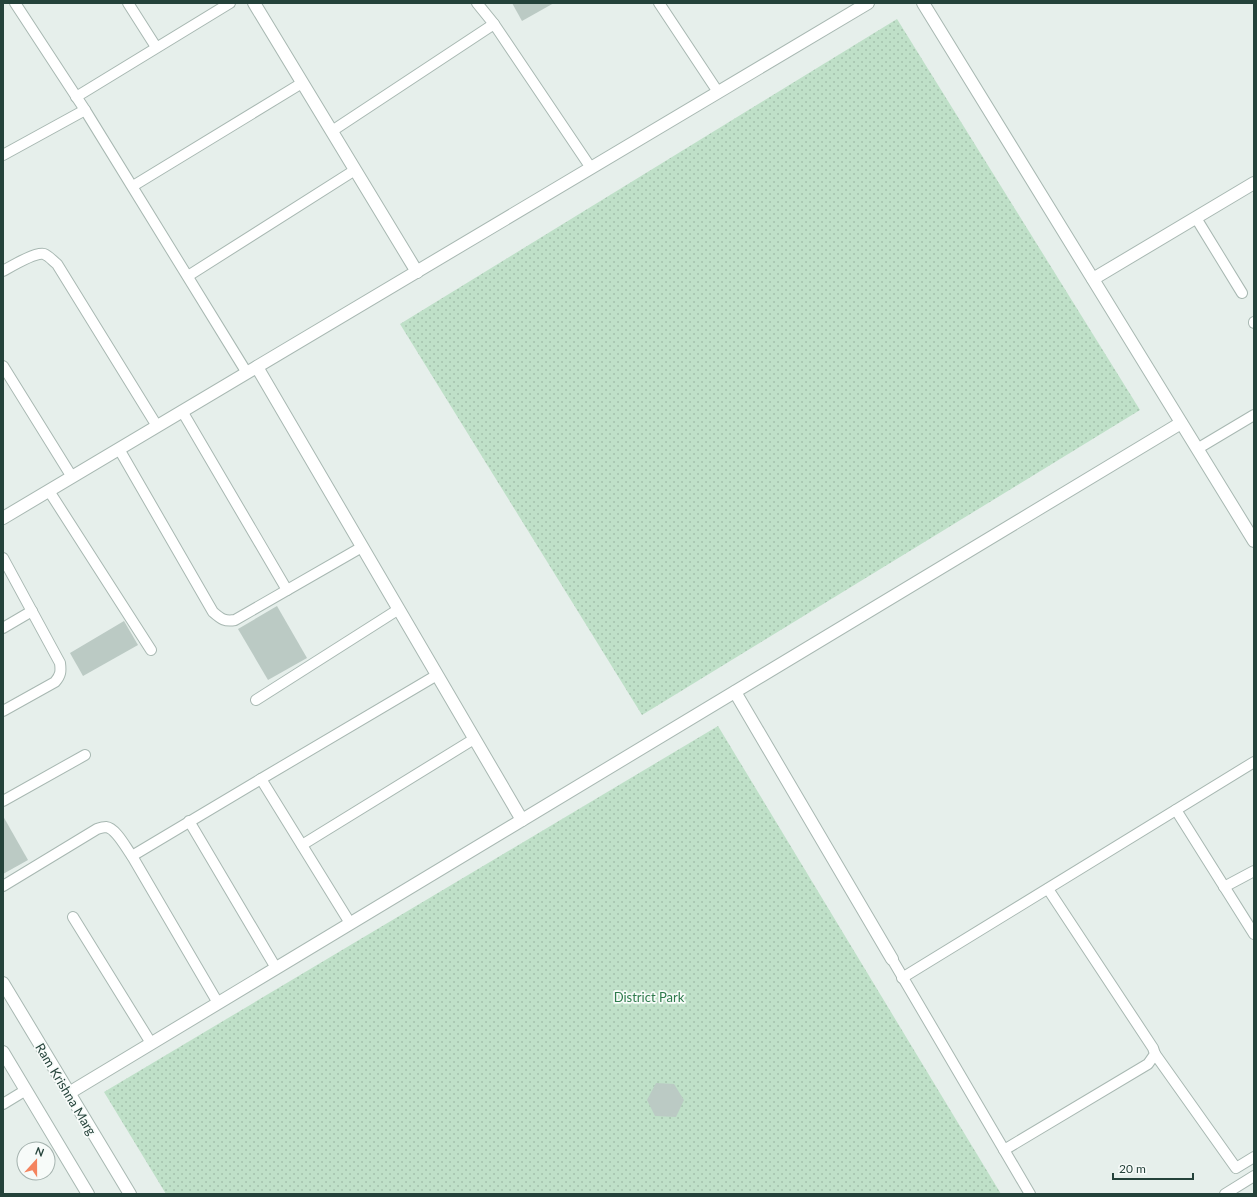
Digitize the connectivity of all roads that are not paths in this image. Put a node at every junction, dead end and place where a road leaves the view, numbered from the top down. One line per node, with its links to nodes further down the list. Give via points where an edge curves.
1 (16, 3): 14 (lane)
2 (128, 3): 11 (lane)
3 (230, 3): 11 (lane)
4 (254, 3): 12 (street)
5 (477, 3): 10 (lane)
6 (659, 3): 13 (lane)
7 (868, 3): 9 (street)
8 (923, 3): 26 (street)
9 (851, 7): 13 (street)
10 (494, 24): 16 (lane); 18 (lane)
11 (156, 47): 14 (lane)
12 (302, 83): 16 (street); 21 (lane)
13 (718, 92): 18 (street)
14 (76, 96): 15 (lane)
15 (86, 110): 17 (lane); 21 (lane)
16 (332, 131): 19 (street)
17 (3, 155)
18 (591, 168): 24 (street)
19 (355, 170): 24 (street); 25 (lane)
20 (1254, 183): 22 (street)
21 (132, 186): 25 (lane)
22 (1196, 218): 26 (street); 27 (lane)
23 (3, 271): 33 (lane, via 36,254 44,254 57,264)
24 (417, 272): 29 (street)
25 (188, 276): 29 (lane)
26 (1093, 279): 32 (street)
27 (1242, 293)
28 (3, 366): 36 (lane)
29 (252, 370): 30 (street); 40 (street)
30 (182, 412): 33 (street); 42 (lane)
31 (1254, 415): 35 (lane)
32 (1181, 423): 35 (street); 48 (street)
33 (157, 426): 34 (street)
34 (119, 449): 36 (street); 42 (lane, via 213,612 221,619 235,620)
35 (1197, 449): 39 (street)
36 (72, 477): 37 (street)
37 (49, 491): 38 (street); 46 (lane)
38 (3, 518)
39 (1253, 538)
40 (362, 547): 42 (lane); 43 (street)
41 (3, 558): 44 (lane)
42 (287, 590)
43 (399, 609): 47 (street); 49 (lane)
44 (32, 611): 45 (lane); 50 (lane, via 60,663 60,677)
45 (3, 628)
46 (151, 650)
47 (437, 675): 51 (street); 54 (lane)
48 (735, 692): 57 (street); 68 (street)
49 (256, 700)
50 (3, 711)
51 (474, 739): 57 (street); 59 (lane)
52 (85, 755): 55 (lane)
53 (1254, 762): 56 (lane)
54 (261, 779): 58 (lane); 59 (lane)
55 (3, 801)
56 (1176, 810): 63 (lane); 64 (lane)
57 (522, 820): 66 (street)
58 (189, 821): 60 (lane); 69 (lane)
59 (302, 845): 66 (lane)
60 (132, 856): 62 (lane, via 115,832 105,827 97,829); 72 (lane)
61 (1254, 871): 63 (lane)
62 (3, 886)
63 (1224, 887): 67 (lane)
64 (1048, 889): 70 (lane); 75 (lane)
65 (73, 917): 73 (lane)
66 (350, 923): 69 (street)
67 (1254, 934)
68 (892, 959): 70 (lane)
69 (276, 968): 72 (street)
70 (902, 978): 79 (lane)
71 (3, 983): 77 (street, Ram Krishna Marg)
72 (218, 1003): 73 (street)
73 (151, 1043): 77 (street)
74 (3, 1052): 76 (street)
75 (1155, 1054): 79 (lane, via 1148,1064); 80 (lane, via 1236,1168)
76 (26, 1090): 78 (lane); 82 (street)
77 (69, 1093): 83 (street, Ram Krishna Marg)
78 (3, 1104)
79 (1004, 1150): 84 (lane)
80 (1254, 1158)
81 (1254, 1176): 85 (lane)
82 (88, 1194)
83 (130, 1194)
84 (1030, 1194)
85 (1225, 1194)

